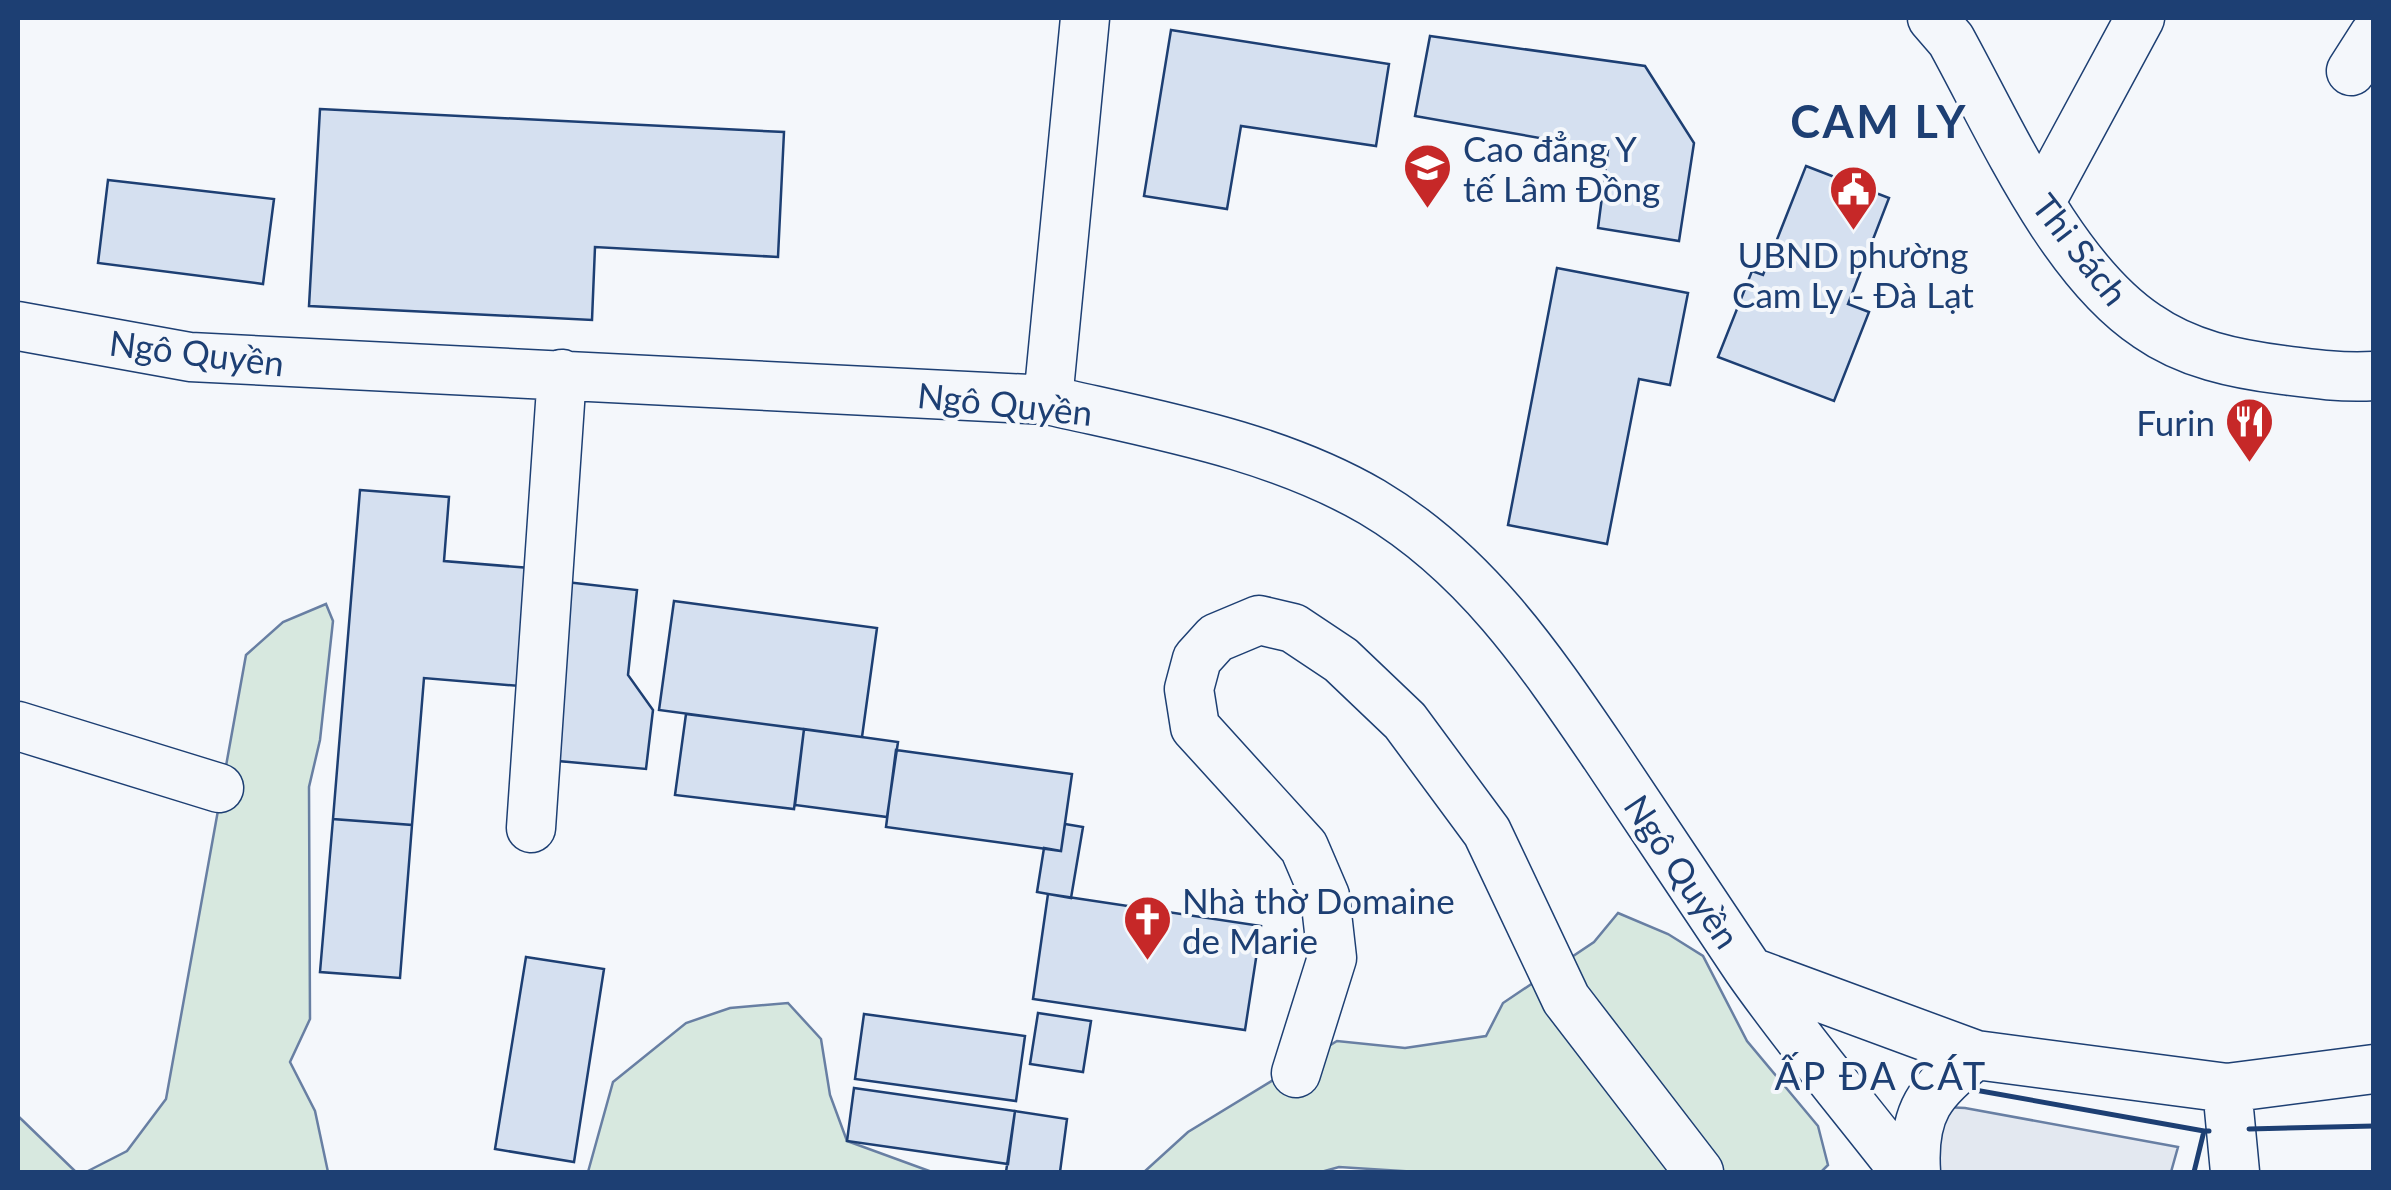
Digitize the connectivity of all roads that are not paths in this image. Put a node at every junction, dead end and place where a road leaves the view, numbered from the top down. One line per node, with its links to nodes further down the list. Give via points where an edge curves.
1 (1085, 18): 8 (street)
2 (1932, 18): 4 (street, Thi Sách, via 1951,40)
3 (2140, 18): 4 (street)
4 (2040, 203): 7 (street, Thi Sách, via 2099,284 2146,326 2241,365)
5 (18, 326): 6 (street, Ngô Quyền, via 190,357)
6 (562, 374): 8 (street, Ngô Quyền); 11 (street)
7 (2374, 376)
8 (1048, 400): 12 (street, Ngô Quyền, via 1260,454 1370,501 1424,536 1474,578 1546,668)
9 (18, 726): 10 (street)
10 (220, 788)
11 (531, 828)
12 (1750, 972): 13 (street); 18 (street, Ngô Quyền)
13 (1976, 1056): 16 (street); 19 (street, via 1942,1081 1924,1106 1914,1144)
14 (2374, 1068): 16 (street)
15 (1296, 1073): 17 (street, via 1332,958 1325,896 1304,847 1195,727 1189,689 1197,660 1216,638 1259,620 1294,628 1342,660 1405,721 1487,832 1566,999)
16 (2227, 1088): 20 (street)
17 (1699, 1172)
18 (1905, 1172)
19 (1916, 1172)
20 (2235, 1172)

